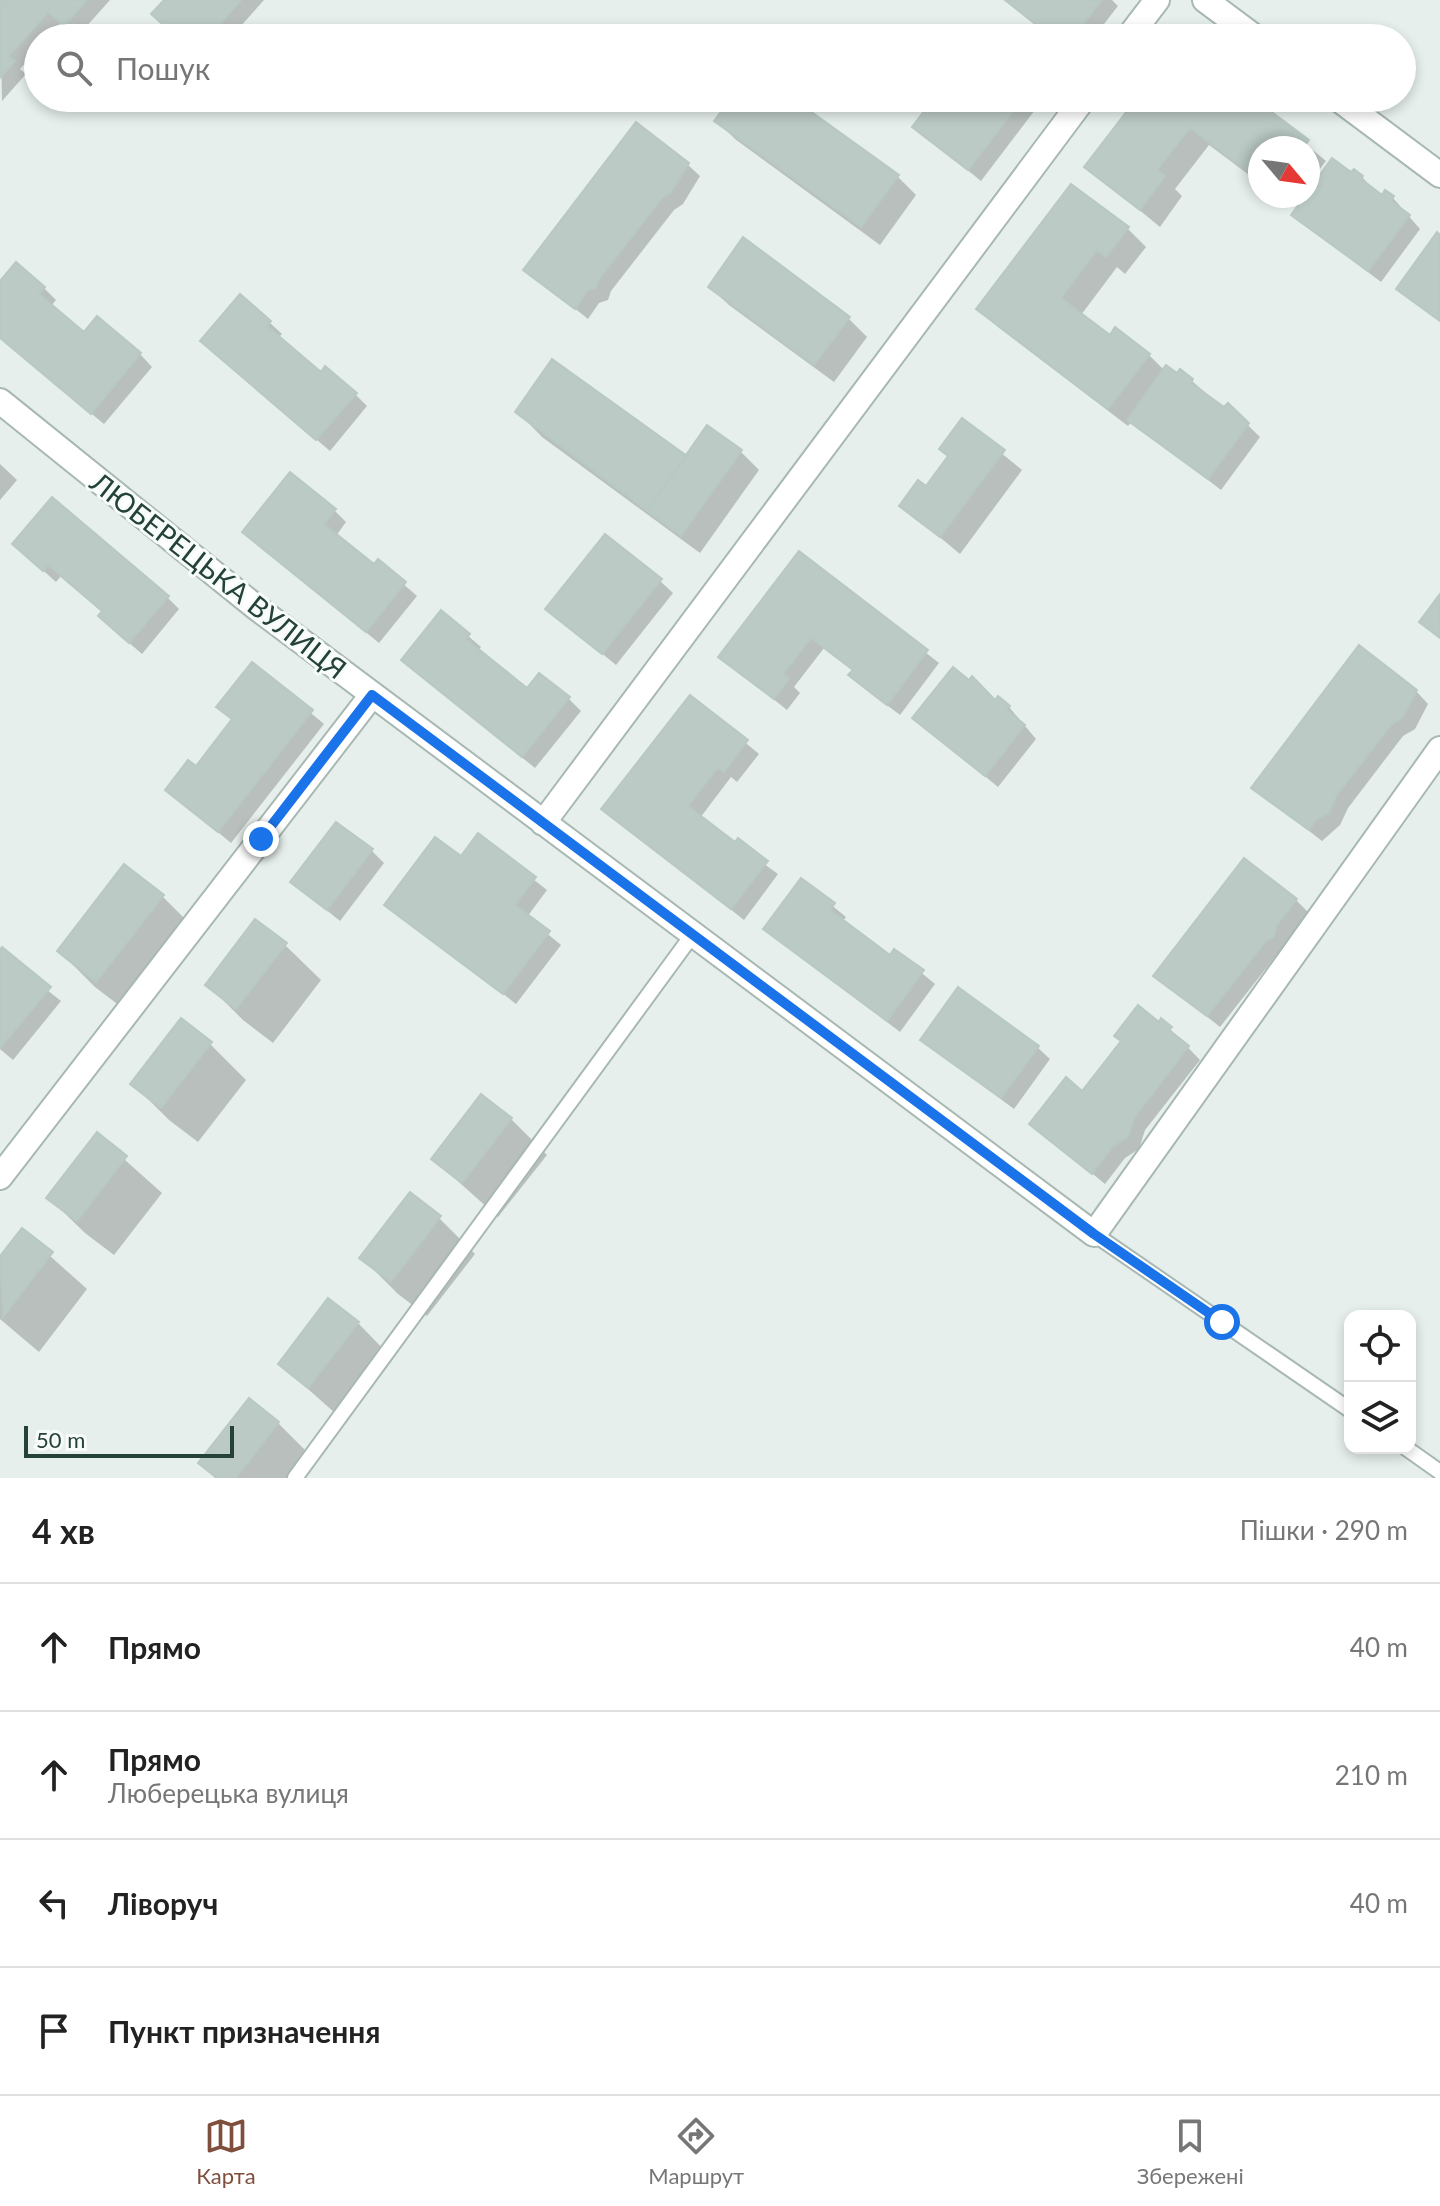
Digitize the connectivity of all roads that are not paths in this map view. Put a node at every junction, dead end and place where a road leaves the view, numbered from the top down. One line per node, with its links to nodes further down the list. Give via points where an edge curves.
1 (1157, 0): 3 (street)
2 (1205, 0): 4 (street)
3 (1139, 24)
4 (1237, 24)
5 (1074, 112): 11 (street)
6 (1356, 112): 7 (street)
7 (1440, 175)
8 (0, 401): 9 (street, ЛЮБЕРЕЦЬКА ВУЛИЦЯ)
9 (372, 695): 11 (street, ЛЮБЕРЕЦЬКА ВУЛИЦЯ); 13 (street)
10 (1440, 749): 14 (street)
11 (543, 823): 12 (street, ЛЮБЕРЕЦЬКА ВУЛИЦЯ)
12 (693, 934): 14 (street, ЛЮБЕРЕЦЬКА ВУЛИЦЯ); 18 (lane)
13 (0, 1177)
14 (1094, 1234): 15 (lane)
15 (1344, 1406)
16 (1414, 1454): 17 (lane)
17 (1440, 1472)
18 (295, 1478)

